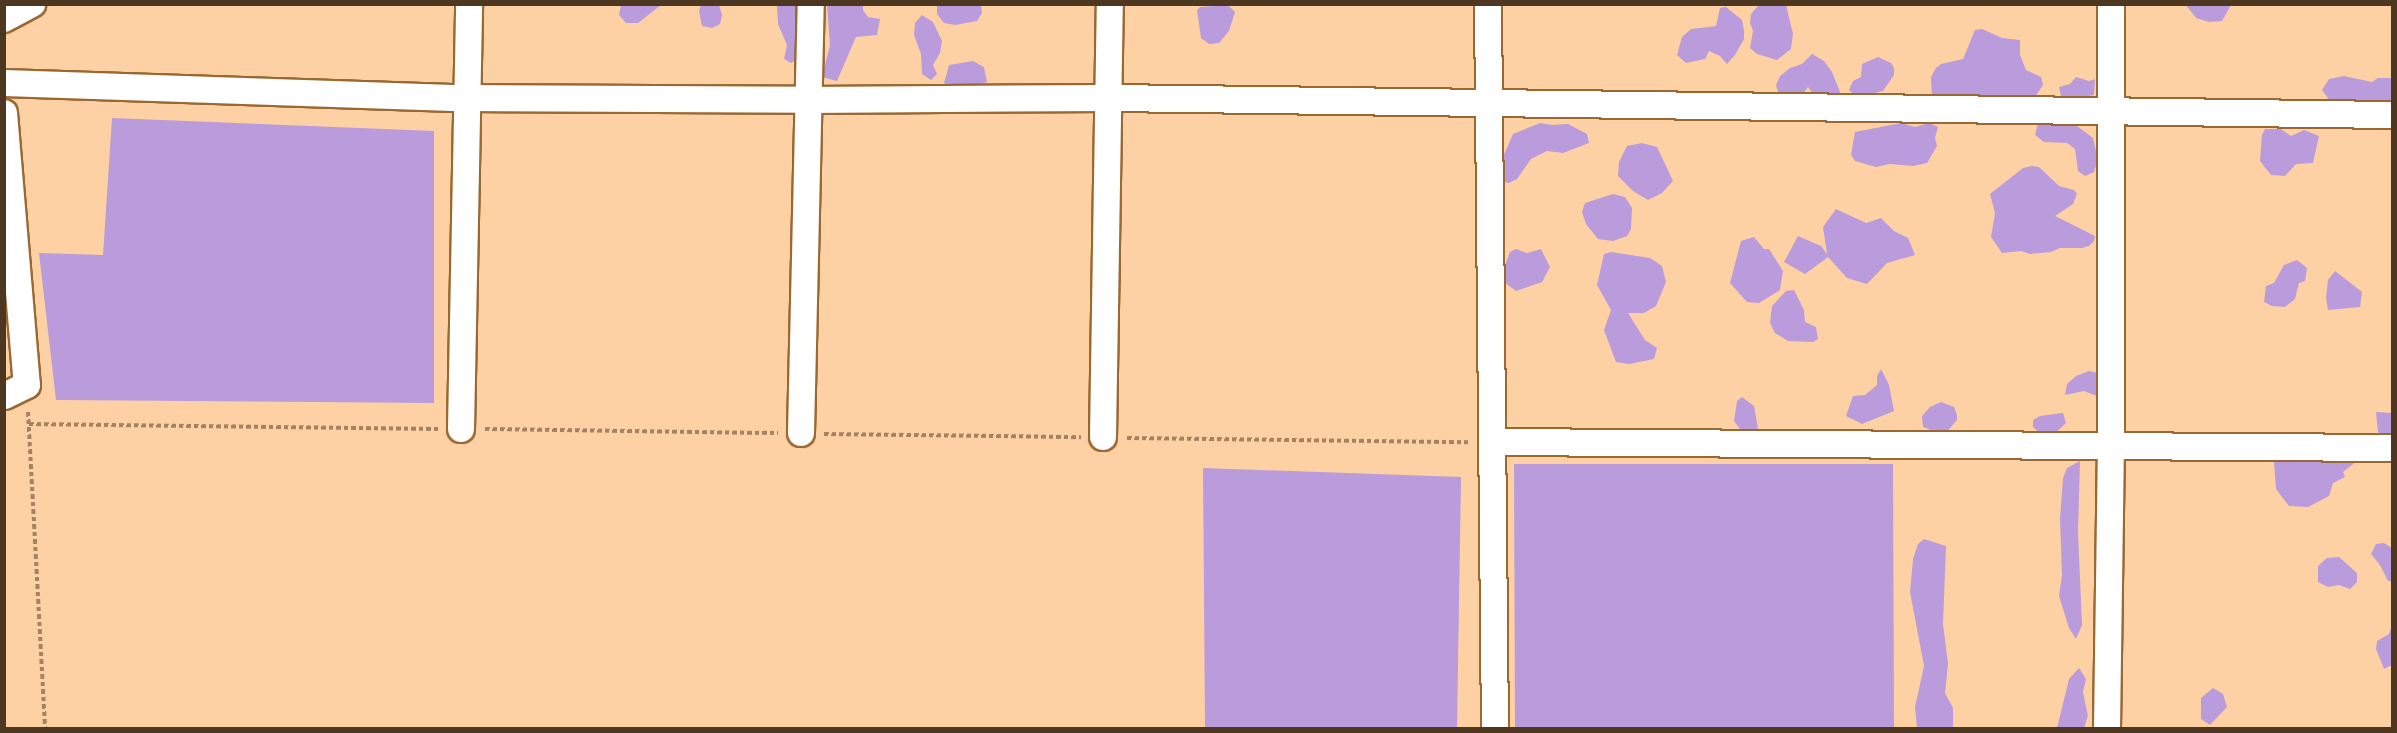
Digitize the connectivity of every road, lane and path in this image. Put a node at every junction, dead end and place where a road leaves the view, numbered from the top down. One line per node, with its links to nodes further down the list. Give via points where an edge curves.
1 (32, 4): 7 (street)
2 (469, 4): 9 (street)
3 (811, 4): 11 (street)
4 (1110, 4): 10 (street)
5 (1488, 4): 12 (street)
6 (2111, 4): 13 (street)
7 (4, 19)
8 (4, 83): 9 (street)
9 (468, 98): 11 (street); 18 (street)
10 (1110, 98): 11 (street); 12 (street); 20 (street)
11 (809, 100): 19 (street)
12 (1489, 103): 13 (street); 21 (street)
13 (2111, 110): 15 (street); 22 (street)
14 (4, 113): 16 (street)
15 (2392, 115)
16 (16, 391): 17 (path)
17 (28, 424): 18 (path); 24 (path)
18 (462, 429): 19 (path)
19 (801, 433): 20 (path)
20 (1103, 437): 21 (path)
21 (1493, 442): 22 (street); 25 (street)
22 (2112, 445): 23 (street); 26 (street)
23 (2392, 448)
24 (45, 729)
25 (1495, 729)
26 (2107, 729)

